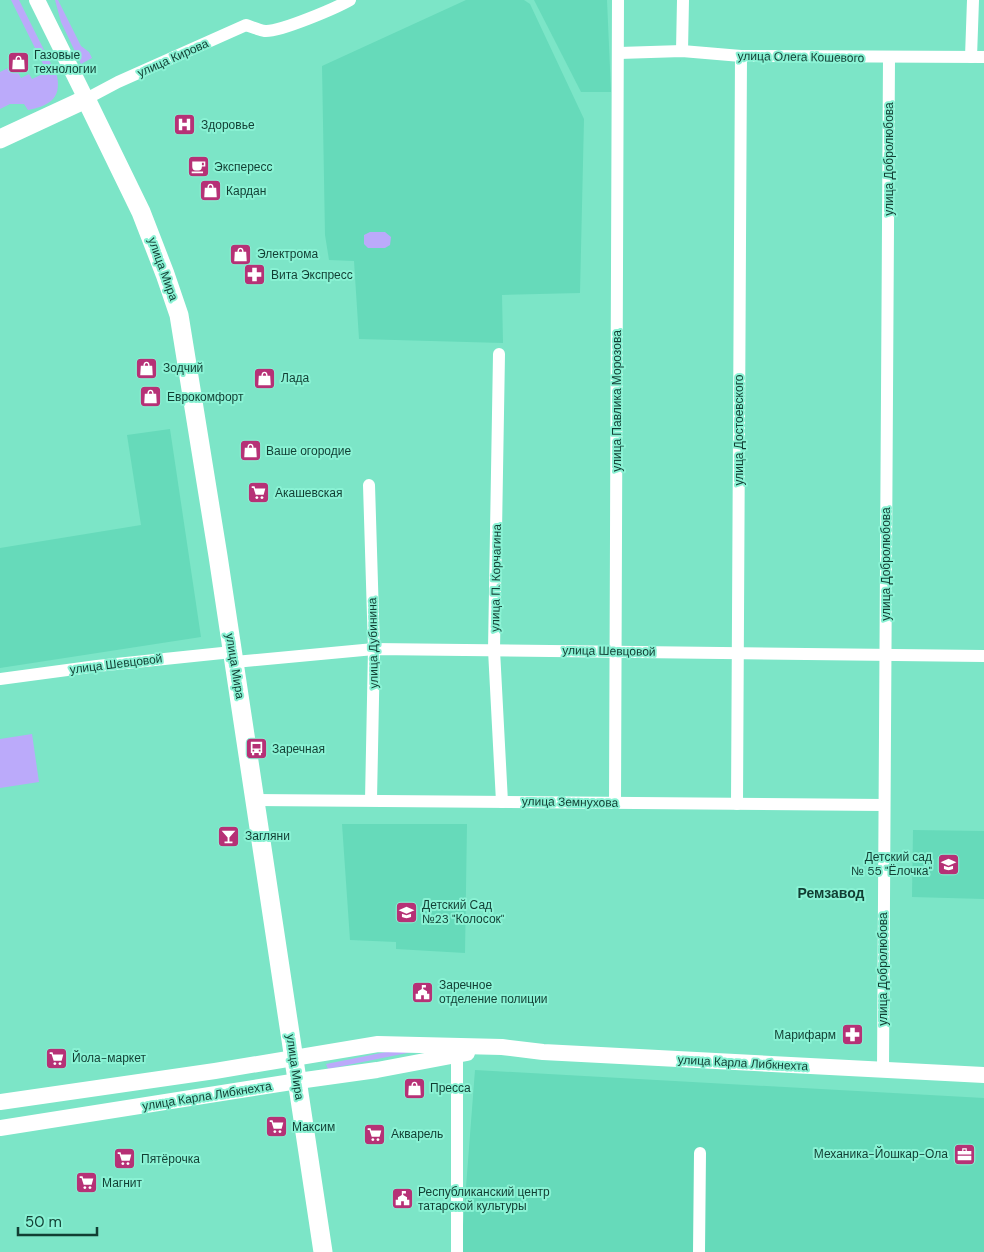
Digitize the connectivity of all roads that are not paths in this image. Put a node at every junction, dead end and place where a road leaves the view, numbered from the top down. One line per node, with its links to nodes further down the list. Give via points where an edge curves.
1 (37, 0): 11 (main road)
2 (350, 0): 11 (street, улица Кирова, via 280,28 266,31 246,26)
3 (618, 0): 7 (street, улица Павлика Морозова)
4 (683, 0): 6 (street)
5 (973, 0): 9 (street)
6 (682, 51): 7 (street, улица Олега Кошевого); 8 (street, улица Олега Кошевого)
7 (619, 53): 17 (street, улица Павлика Морозова)
8 (741, 56): 10 (street, улица Олега Кошевого); 18 (street, улица Достоевского)
9 (978, 57): 10 (street, улица Олега Кошевого)
10 (889, 58): 19 (street, улица Добролюбова)
11 (86, 98): 12 (main road, улица Кирова); 21 (main road, улица Мира, via 141,212 179,315)
12 (0, 139)
13 (499, 354): 16 (street, улица П. Корчагина)
14 (369, 485): 15 (street, улица Дубинина)
15 (374, 649): 16 (street, улица Шевцовой); 21 (street, улица Шевцовой); 24 (street, улица Дубинина)
16 (494, 650): 17 (street, улица Шевцовой); 25 (street, улица П. Корчагина)
17 (616, 652): 18 (street, улица Шевцовой); 26 (street, улица Павлика Морозова)
18 (738, 653): 19 (street, улица Шевцовой); 27 (street, улица Достоевского)
19 (885, 654): 20 (street, улица Шевцовой); 28 (street, улица Добролюбова)
20 (984, 656)
21 (234, 657): 22 (street, улица Шевцовой, via 97,666); 23 (main road, улица Мира)
22 (0, 679)
23 (255, 800): 24 (street, улица Земнухова); 31 (main road, улица Мира)
24 (371, 800): 25 (street, улица Земнухова)
25 (502, 802): 26 (street, улица Земнухова)
26 (615, 803): 27 (street, улица Земнухова)
27 (737, 804): 28 (street, улица Земнухова)
28 (884, 805): 32 (street, улица Добролюбова)
29 (502, 1047): 30 (main road, улица Карла Либкнехта); 31 (main road, улица Карла Либкнехта, via 378,1044); 32 (main road, улица Карла Либкнехта)
30 (457, 1055): 34 (main road, улица Карла Либкнехта); 39 (street)
31 (294, 1057): 34 (main road, улица Мира); 35 (main road, улица Карла Либкнехта)
32 (883, 1070): 33 (main road, улица Карла Либкнехта)
33 (984, 1075)
34 (298, 1081): 36 (main road, улица Карла Либкнехта); 38 (main road, улица Мира)
35 (0, 1102)
36 (0, 1128)
37 (700, 1153): 40 (street)
38 (323, 1252)
39 (457, 1252)
40 (699, 1252)

